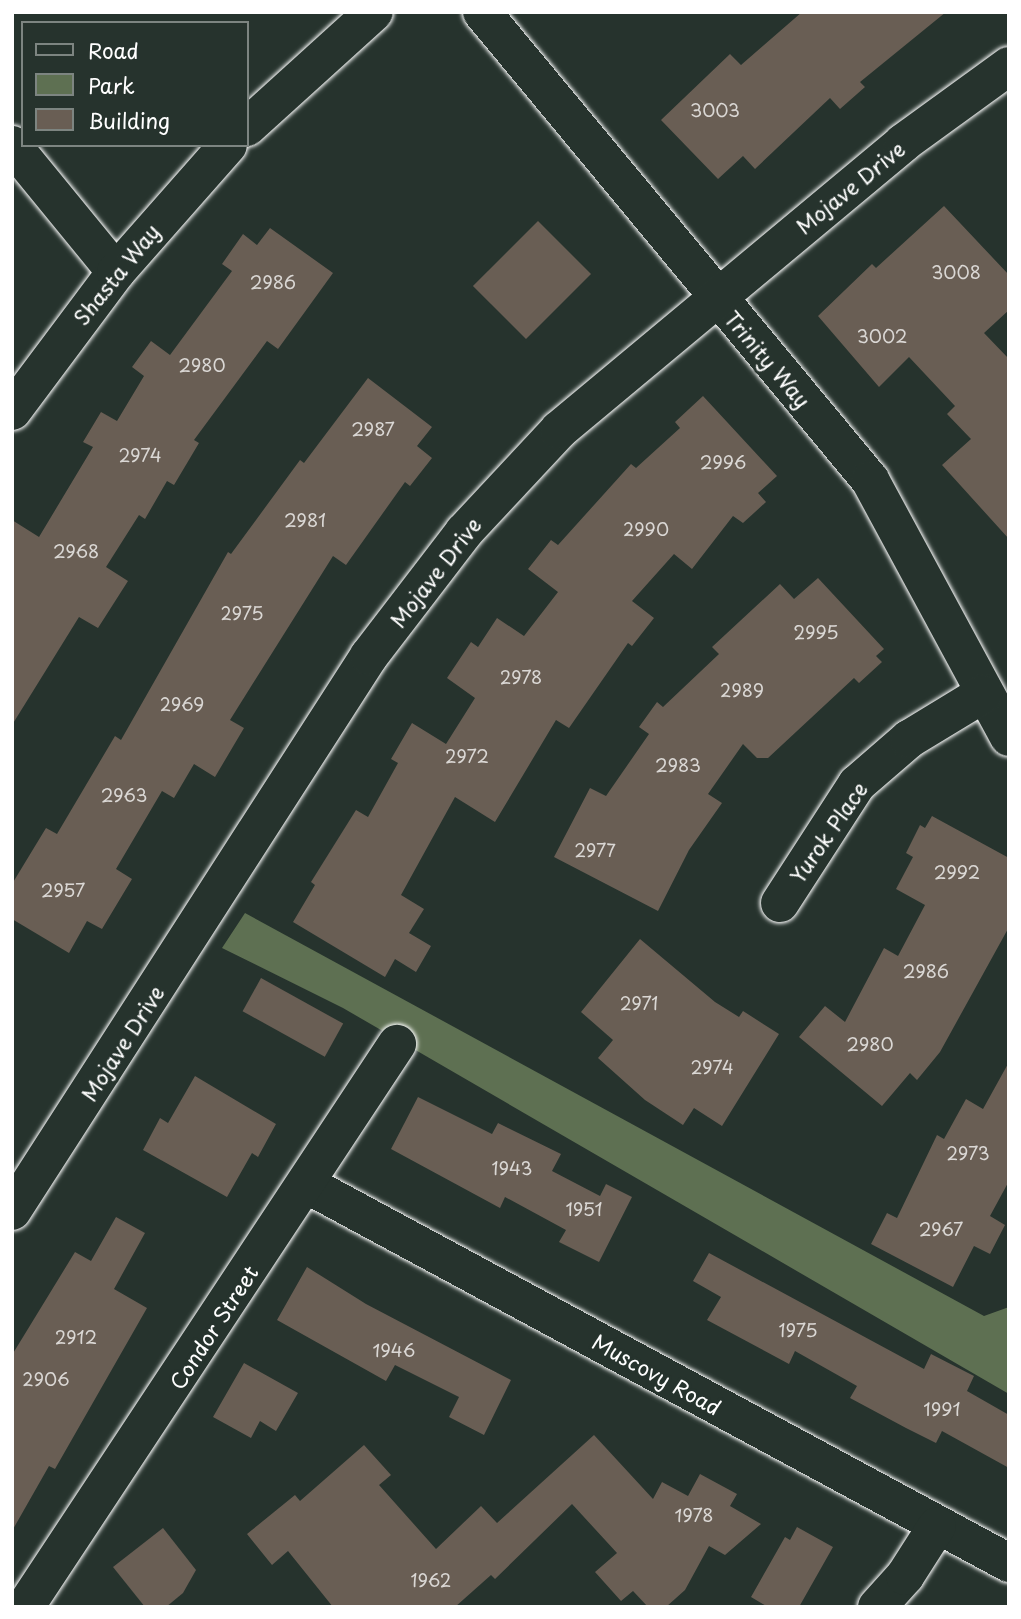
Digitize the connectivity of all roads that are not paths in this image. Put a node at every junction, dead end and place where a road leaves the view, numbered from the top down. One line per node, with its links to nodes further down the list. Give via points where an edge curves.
1 (374, 12): 4 (street)
2 (482, 12): 8 (street, Trinity Way)
3 (1009, 66): 8 (street, Mojave Drive, via 903,143)
4 (248, 126)
5 (12, 145): 7 (street)
6 (226, 147): 7 (street, Shasta Way)
7 (116, 272): 9 (street, Shasta Way)
8 (715, 298): 10 (street, Trinity Way, via 870,480); 15 (street, Mojave Drive, via 559,429 464,532 369,656)
9 (12, 411)
10 (984, 695): 11 (street, Trinity Way); 12 (street, Yurok Place, via 909,738 857,784)
11 (1009, 737)
12 (780, 903)
13 (397, 1044): 14 (street, Condor Street)
14 (306, 1184): 16 (street, Muscovy Road); 18 (street, Condor Street)
15 (12, 1211)
16 (937, 1526): 17 (street, Muscovy Road); 19 (street, via 905,1576)
17 (1009, 1563)
18 (41, 1600)
19 (877, 1607)

